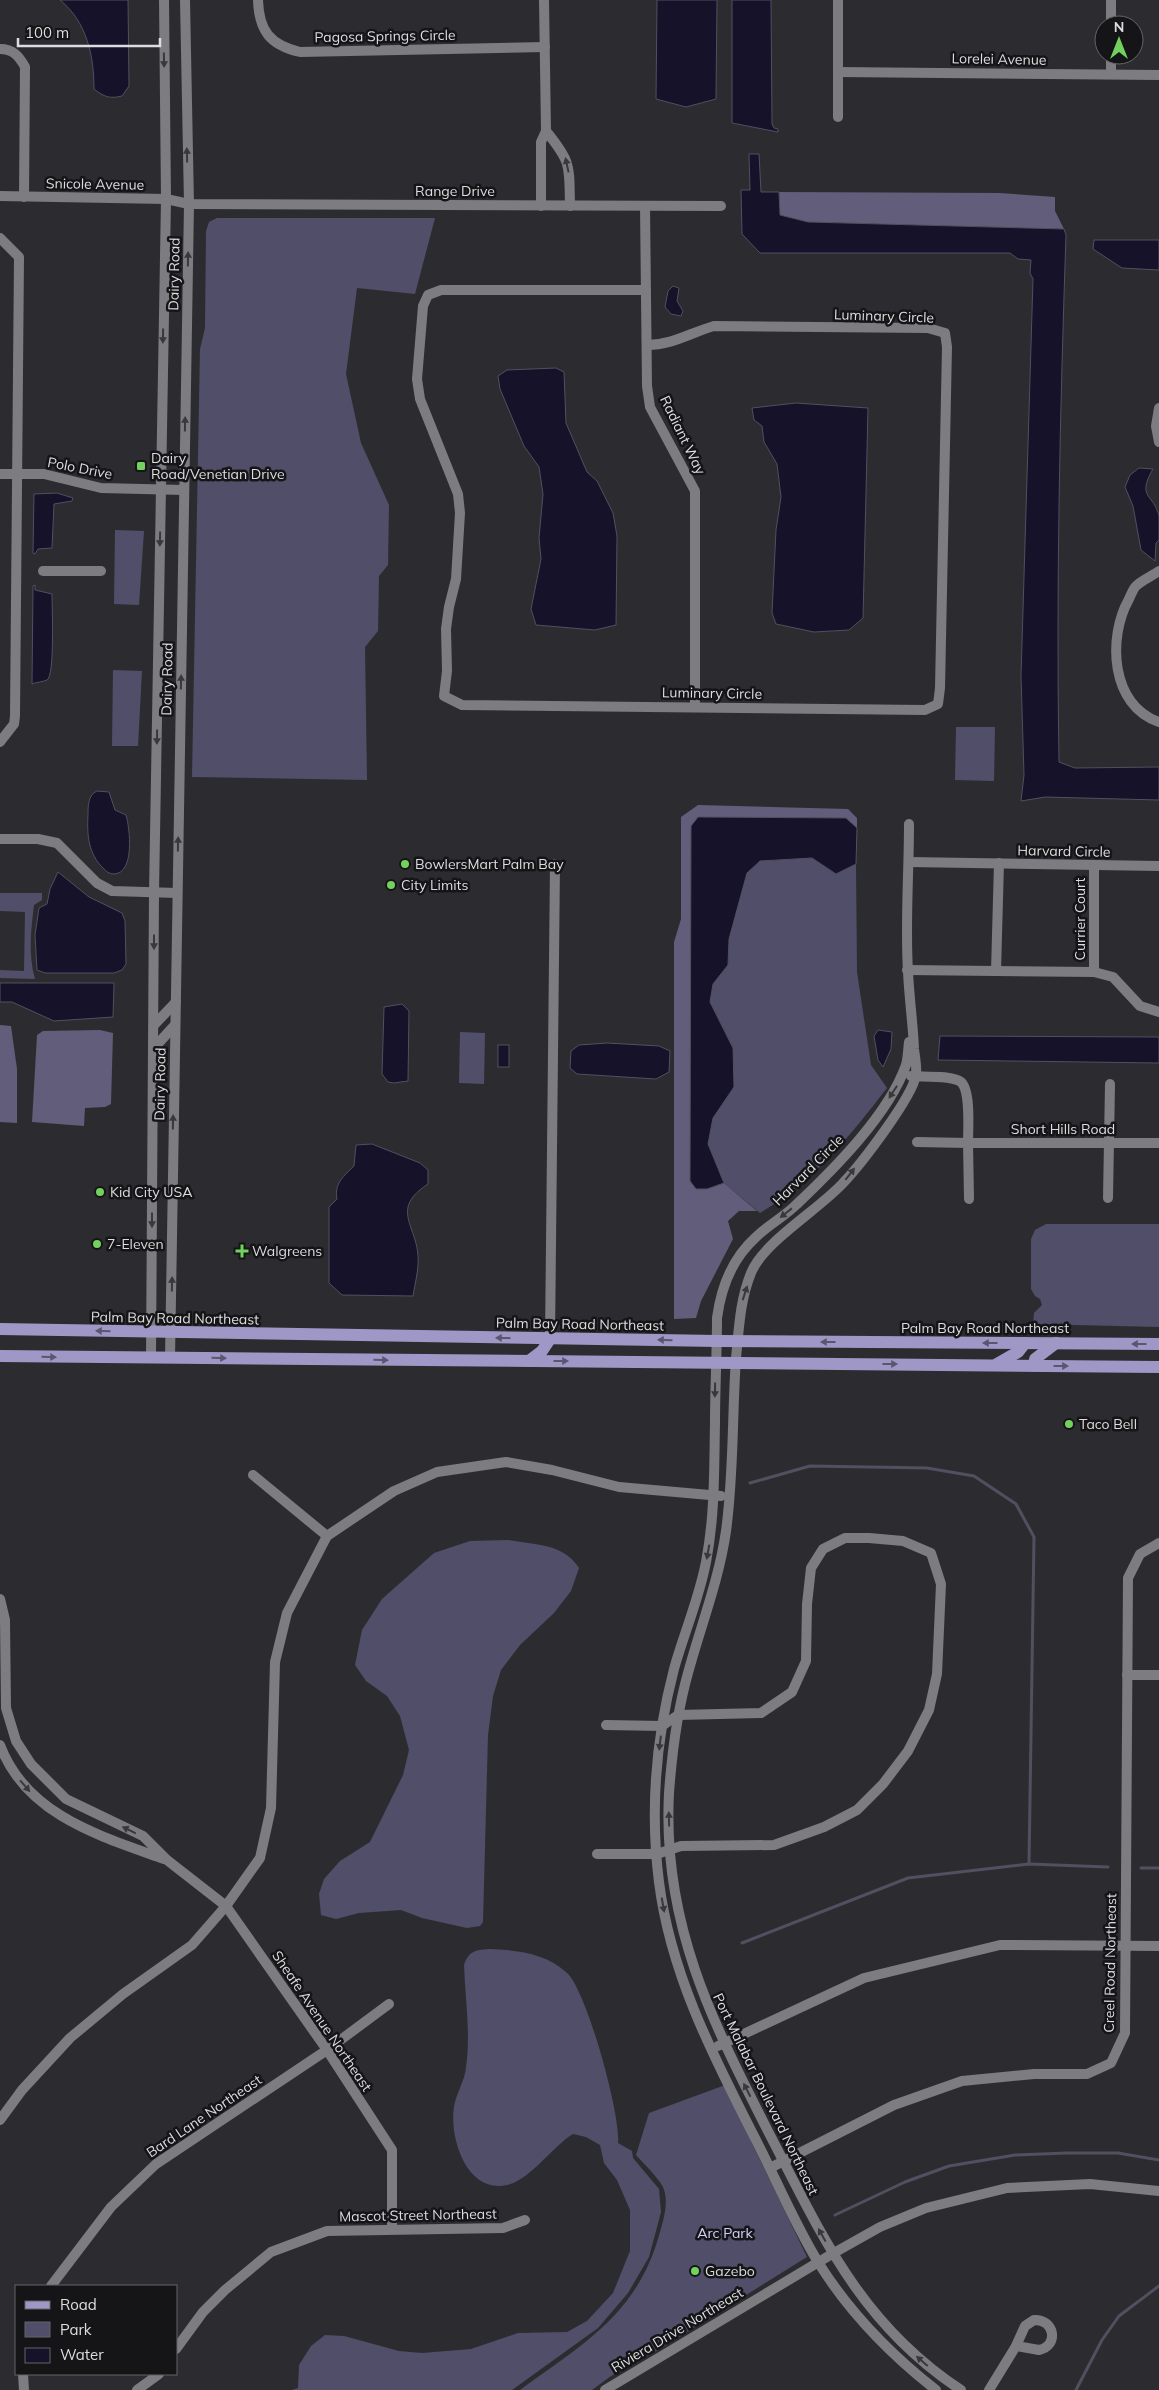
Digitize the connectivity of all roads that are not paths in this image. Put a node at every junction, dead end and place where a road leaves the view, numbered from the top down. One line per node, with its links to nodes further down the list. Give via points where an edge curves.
1 (164, 0): 18 (street, Dairy Road, one-way to 18)
2 (184, 0): 19 (street, Dairy Road, one-way to 2)
3 (258, 0): 8 (street, Pagosa Springs Circle, via 258,17 265,31 275,43 300,52)
4 (544, 0): 8 (street)
5 (838, 0): 11 (street)
6 (1111, 0): 7 (street)
7 (1111, 15)
8 (545, 47): 15 (street)
9 (0, 49): 17 (street, via 8,49 19,57 25,67)
10 (1111, 65): 12 (street)
11 (838, 72): 12 (street, Lorelei Avenue); 14 (street)
12 (1111, 74): 13 (street, Lorelei Avenue)
13 (1159, 75)
14 (838, 117)
15 (546, 131): 20 (street, via 541,142); 21 (street, one-way to 15, via 569,165 565,154)
16 (0, 196): 17 (street, Snicole Avenue)
17 (24, 196): 18 (street, Snicole Avenue)
18 (166, 199): 19 (street, Snicole Avenue); 31 (street, Dairy Road, one-way to 31)
19 (189, 204): 20 (street, Range Drive); 32 (street, Dairy Road, one-way to 19)
20 (541, 206): 21 (street, Range Drive)
21 (570, 206): 22 (street, Range Drive)
22 (645, 206): 23 (street, Range Drive); 25 (street, Radiant Way)
23 (721, 206)
24 (0, 238): 30 (street, via 19,257)
25 (646, 290): 26 (street, Radiant Way); 36 (street, Luminary Circle, via 441,290 428,295 423,306 417,379 420,399 458,494 460,512 456,579 446,629 444,696 462,705)
26 (647, 345): 36 (street, Radiant Way, via 650,407 695,491); 36 (street, Luminary Circle, via 679,341 714,326 928,328 945,332 938,704 925,710)
27 (1159, 408): 28 (street, via 1156,426)
28 (1159, 442)
29 (0, 474): 30 (street, Polo Drive)
30 (16, 474): 31 (street, Polo Drive, via 44,474 101,488); 38 (street, via 15,716 14,724)
31 (161, 490): 32 (street, Polo Drive); 46 (street, Dairy Road, one-way to 46)
32 (184, 490): 47 (street, Dairy Road, one-way to 32)
33 (43, 571): 34 (street)
34 (101, 571)
35 (1159, 571): 37 (street, via 1136,586 1122,612 1115,641 1118,669 1127,698 1150,719)
36 (695, 706)
37 (1159, 722)
38 (0, 742)
39 (909, 824): 41 (street, Harvard Circle)
40 (0, 838): 46 (street, via 38,839 57,844 96,883 112,891)
41 (909, 862): 42 (street, Harvard Circle); 48 (street, Harvard Circle)
42 (999, 863): 44 (street, Harvard Circle); 49 (street)
43 (556, 864): 69 (street)
44 (1094, 865): 45 (street, Harvard Circle); 50 (street, Currier Court)
45 (1159, 866)
46 (154, 893): 47 (street); 54 (street, Dairy Road, one-way to 54)
47 (177, 893): 51 (street, Dairy Road)
48 (907, 970): 49 (street); 52 (street, Harvard Circle)
49 (996, 971): 50 (street)
50 (1094, 972): 53 (street, via 1113,977 1140,1006)
51 (176, 1002): 54 (street); 55 (street, Dairy Road)
52 (912, 1012): 57 (street, Harvard Circle, via 907,1063); 58 (street, Harvard Circle)
53 (1159, 1012)
54 (154, 1025): 56 (street, Dairy Road)
55 (175, 1025): 56 (street); 68 (street, Dairy Road, one-way to 55)
56 (154, 1049): 67 (street, Dairy Road, one-way to 67)
57 (902, 1076): 58 (street); 70 (street, Harvard Circle, one-way to 70, via 873,1122 834,1168 795,1206 754,1238 732,1267 720,1294)
58 (916, 1076): 61 (street, via 951,1078 961,1083 967,1093); 71 (street, one-way to 58, via 740,1308 753,1267 844,1182 886,1129)
59 (1110, 1084): 62 (street)
60 (917, 1142): 61 (street, Short Hills Road)
61 (968, 1143): 62 (street, Short Hills Road); 65 (street)
62 (1109, 1143): 63 (street, Short Hills Road); 64 (street)
63 (1159, 1144)
64 (1108, 1198)
65 (969, 1199)
66 (0, 1329): 67 (main road, Palm Bay Road Northeast, one-way to 66)
67 (151, 1332): 68 (main road, Palm Bay Road Northeast); 76 (street, Dairy Road)
68 (171, 1333): 69 (main road, Palm Bay Road Northeast, one-way to 68); 77 (street, Dairy Road)
69 (550, 1339): 70 (main road, Palm Bay Road Northeast, one-way to 69); 78 (main road)
70 (717, 1341): 71 (main road, Palm Bay Road Northeast); 79 (street, Port Malabar Boulevard Northeast)
71 (738, 1341): 72 (main road, Palm Bay Road Northeast, one-way to 71); 80 (street, Port Malabar Boulevard Northeast)
72 (1025, 1343): 73 (main road, Palm Bay Road Northeast); 81 (main road, via 1014,1356)
73 (1056, 1343): 74 (main road, Palm Bay Road Northeast, one-way to 73); 82 (main road, via 1035,1359)
74 (1159, 1344)
75 (0, 1356): 76 (main road, one-way to 76)
76 (151, 1358): 77 (main road)
77 (170, 1358): 78 (main road, one-way to 78)
78 (529, 1361): 79 (main road, one-way to 79)
79 (716, 1363): 80 (main road); 85 (street, Port Malabar Boulevard Northeast, one-way to 85)
80 (736, 1363): 81 (main road, one-way to 81); 86 (street, Port Malabar Boulevard Northeast)
81 (994, 1365): 82 (main road)
82 (1035, 1366): 83 (main road, one-way to 83)
83 (1159, 1367)
84 (253, 1475): 87 (street)
85 (715, 1496): 86 (street); 87 (street, via 619,1486 506,1462 436,1472 394,1491); 94 (street, Port Malabar Boulevard Northeast, one-way to 94, via 705,1567 674,1668)
86 (729, 1496): 92 (street, Port Malabar Boulevard Northeast, via 719,1568)
87 (327, 1536): 101 (street, via 287,1613 275,1662 271,1808 260,1858)
88 (1159, 1543): 90 (street, Creel Road Northeast, via 1140,1554 1128,1578)
89 (0, 1599): 95 (street, Sheafe Avenue Northeast, via 5,1620 6,1708)
90 (1127, 1675): 91 (street); 102 (street, Creel Road Northeast)
91 (1159, 1675)
92 (678, 1715): 94 (street); 97 (street, Port Malabar Boulevard Northeast, one-way to 92, via 669,1798); 97 (street, via 761,1714 792,1692 806,1660 811,1568 824,1548 845,1538 870,1538 904,1541 931,1553 941,1584 937,1674 929,1710 908,1751 883,1784 857,1810 824,1827 774,1845 682,1846)
93 (606, 1725): 94 (street)
94 (662, 1726): 99 (street, Port Malabar Boulevard Northeast, one-way to 99, via 654,1800)
95 (16, 1741): 96 (street); 100 (street, Sheafe Avenue Northeast, one-way to 95, via 143,1836 66,1799 30,1764)
96 (1, 1750): 100 (street, Sheafe Avenue Northeast, one-way to 100, via 23,1785 48,1809 91,1833)
97 (670, 1851): 99 (street); 105 (street, Port Malabar Boulevard Northeast, via 680,1917 693,1969)
98 (597, 1854): 99 (street)
99 (657, 1854): 106 (street, Port Malabar Boulevard Northeast, one-way to 106, via 665,1918 680,1972)
100 (167, 1860): 101 (street, Sheafe Avenue Northeast)
101 (226, 1906): 107 (street, Sheafe Avenue Northeast); 108 (street, via 192,1945 123,1994 70,2038 22,2090)
102 (1125, 1946): 103 (street); 105 (street, via 1000,1945 864,1978); 109 (street, Creel Road Northeast, via 1125,2033 1111,2063 1087,2074 1034,2074 962,2081 894,2105)
103 (1159, 1946)
104 (389, 2004): 107 (street, Bard Lane Northeast)
105 (724, 2043): 106 (street); 109 (street, Port Malabar Boulevard Northeast, one-way to 105)
106 (711, 2049): 110 (street, Port Malabar Boulevard Northeast)
107 (327, 2050): 113 (street, Sheafe Avenue Northeast, via 392,2150); 116 (street, Bard Lane Northeast, via 156,2164 111,2207)
108 (0, 2120)
109 (783, 2161): 110 (street, Creel Road Northeast); 114 (street, Port Malabar Boulevard Northeast, one-way to 109)
110 (770, 2168): 115 (street, Port Malabar Boulevard Northeast)
111 (1159, 2191): 114 (street, Riviera Drive Northeast, via 1090,2184 1007,2188 926,2208 880,2227)
112 (525, 2220): 113 (street, Mascot Street Northeast, via 503,2228)
113 (392, 2228): 117 (street, Mascot Street Northeast, via 327,2231 271,2252 203,2312)
114 (832, 2254): 115 (street, Riviera Drive Northeast); 125 (street, Port Malabar Boulevard Northeast, one-way to 114, via 898,2339 866,2303)
115 (818, 2262): 123 (street, Riviera Drive Northeast); 124 (street, Port Malabar Boulevard Northeast, via 857,2315 888,2349)
116 (52, 2285)
117 (178, 2346)
118 (1016, 2346): 126 (street)
119 (23, 2375): 121 (street)
120 (157, 2375): 122 (street)
121 (24, 2390)
122 (137, 2390)
123 (605, 2390)
124 (936, 2390)
125 (961, 2390)
126 (989, 2390)

